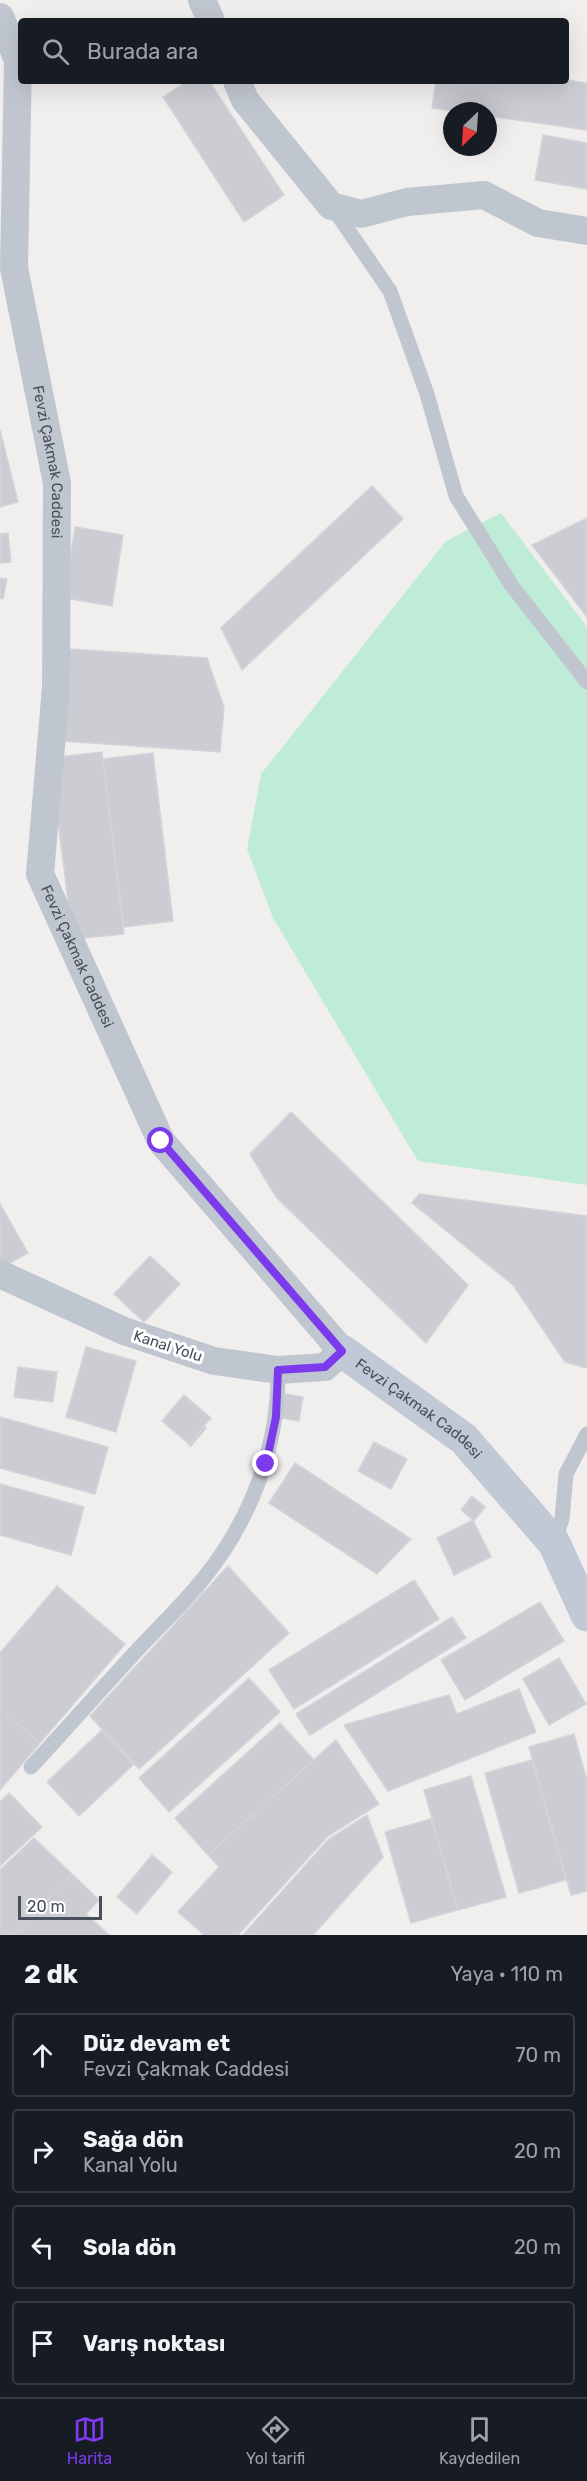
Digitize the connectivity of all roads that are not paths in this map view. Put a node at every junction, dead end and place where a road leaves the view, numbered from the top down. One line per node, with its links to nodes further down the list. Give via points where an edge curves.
1 (202, 0): 3 (street)
2 (0, 17): 9 (street, Fevzi Çakmak Caddesi, via 18,60 14,268 57,483 56,687 40,874 161,1141)
3 (210, 18)
4 (238, 84): 5 (street, via 245,100)
5 (324, 196): 6 (street, via 361,214 407,202 484,195 538,222); 7 (lane, via 390,291 427,394 456,496 512,586)
6 (587, 231)
7 (587, 682)
8 (0, 1274): 10 (street, Kanal Yolu, via 124,1331 214,1361)
9 (342, 1351): 10 (street, Kanal Yolu, via 325,1367); 12 (street, Fevzi Çakmak Caddesi, via 464,1439)
10 (278, 1370): 14 (lane, via 276,1417 266,1464 220,1556 186,1600)
11 (587, 1434): 12 (lane, via 566,1474 562,1519)
12 (554, 1543): 13 (street, Fevzi Çakmak Caddesi)
13 (587, 1615)
14 (31, 1767)

